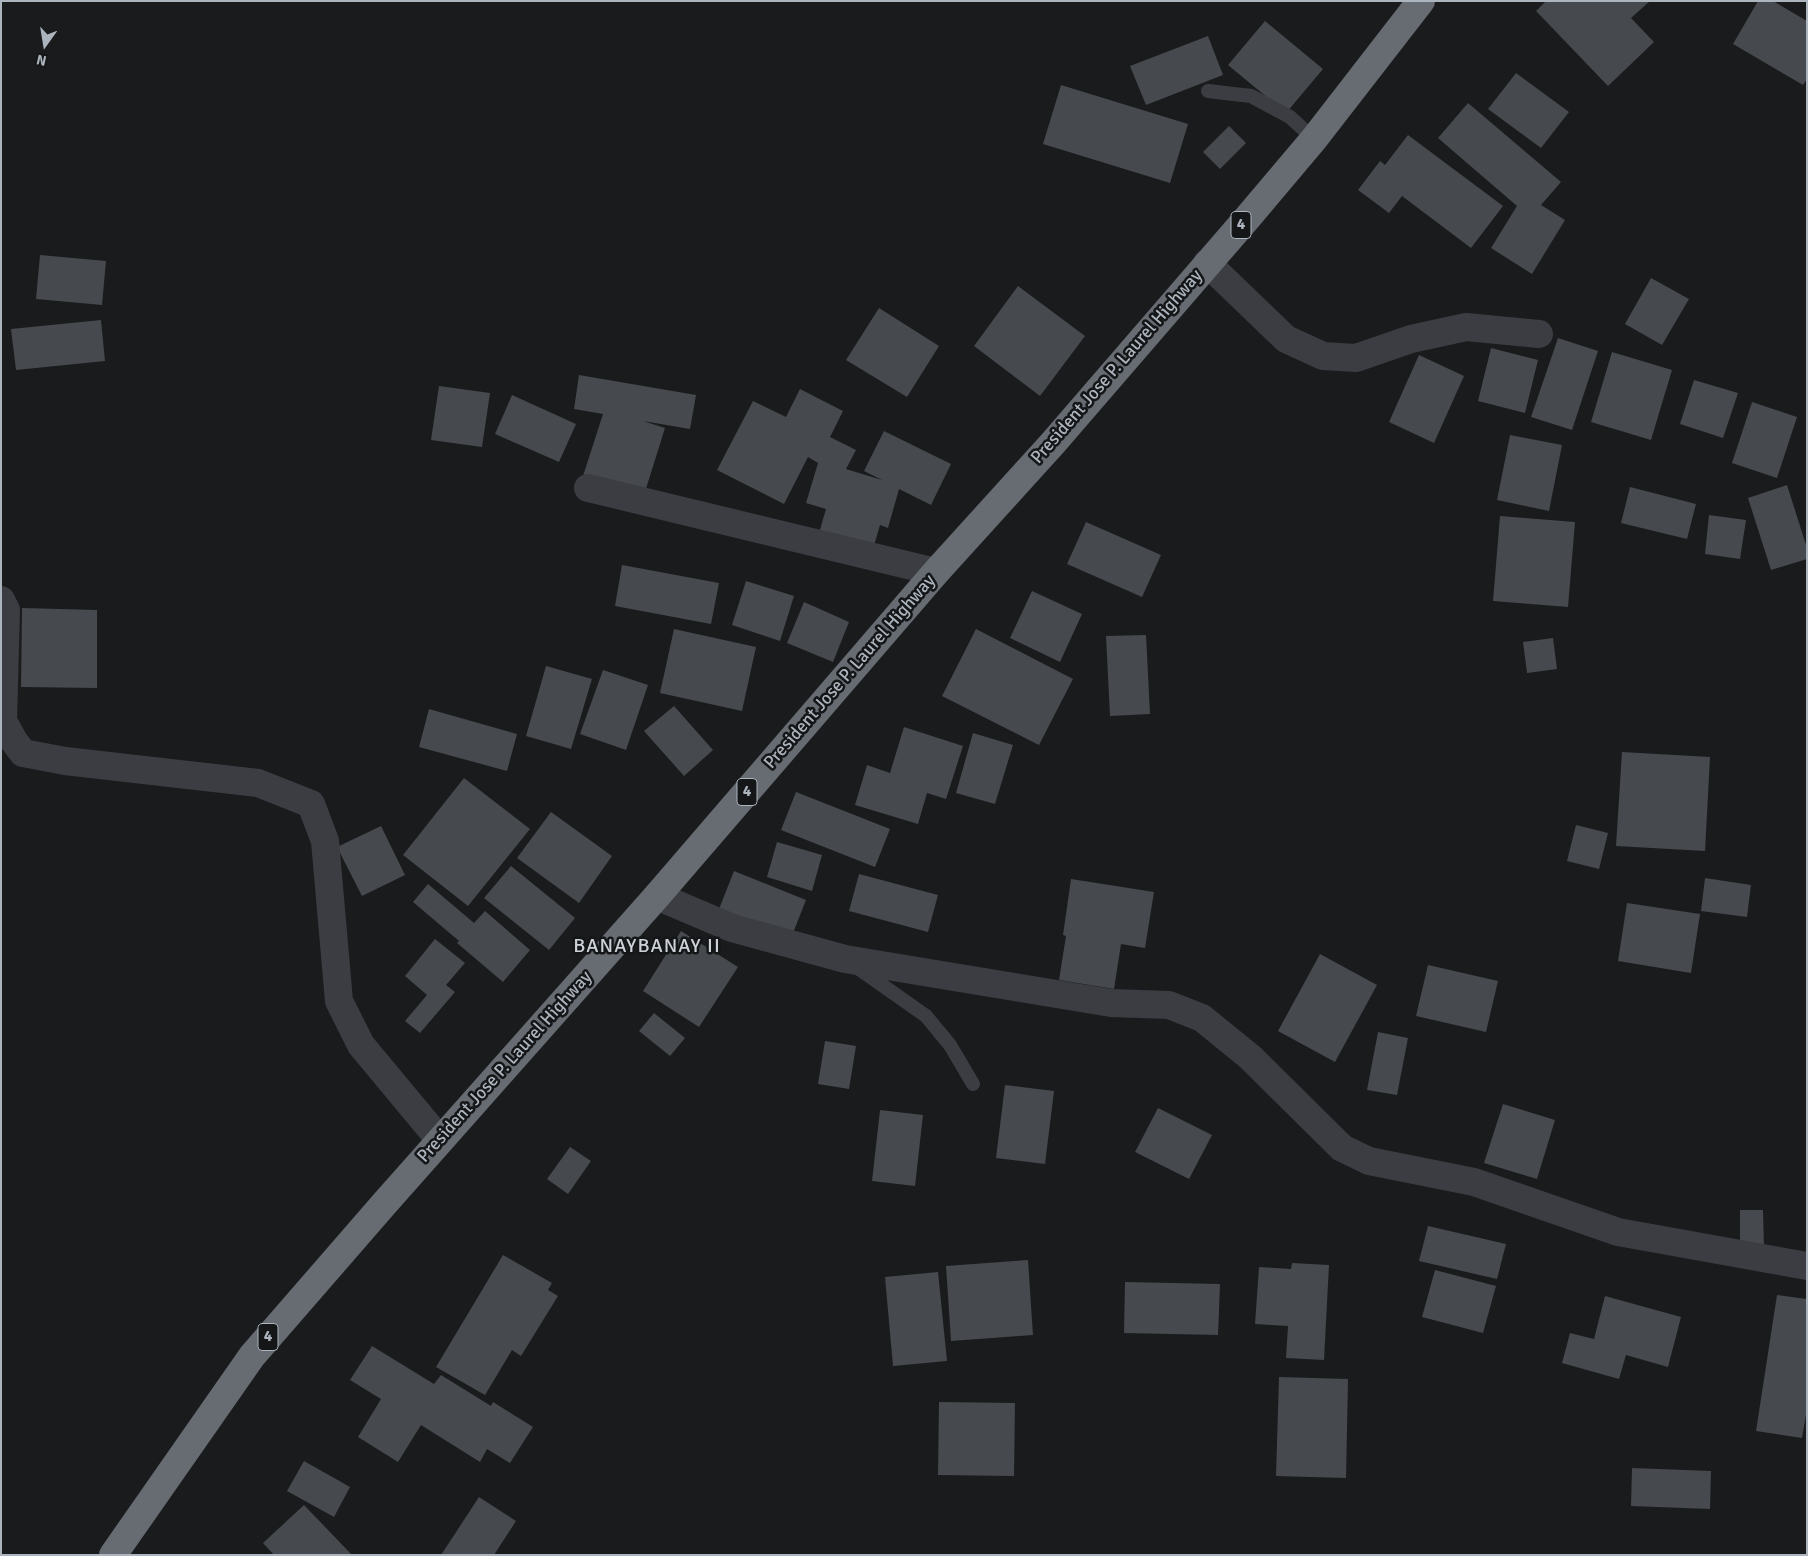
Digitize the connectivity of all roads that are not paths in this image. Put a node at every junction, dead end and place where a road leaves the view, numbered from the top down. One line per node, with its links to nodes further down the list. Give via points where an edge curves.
1 (1421, 1): 3 (highway, President Jose P. Laurel Highway / 4)
2 (1208, 91): 3 (lane, via 1251,96 1290,117)
3 (1314, 139): 4 (highway, President Jose P. Laurel Highway / 4)
4 (1207, 263): 5 (street, via 1286,339 1323,356 1356,358 1411,339 1466,327); 7 (highway, President Jose P. Laurel Highway / 4, via 1053,443)
5 (1538, 334)
6 (588, 488): 7 (street)
7 (936, 572): 9 (highway, President Jose P. Laurel Highway / 4)
8 (1, 600): 12 (street, via 6,610 3,721 23,753 65,761 258,782 311,804 325,841 339,1001 361,1045)
9 (657, 896): 10 (street, via 732,928); 12 (highway, President Jose P. Laurel Highway / 4)
10 (844, 959): 11 (lane, via 926,1016 950,1045); 13 (street, via 1111,1003 1169,1005 1202,1018 1250,1058 1342,1148 1369,1161 1474,1182 1618,1232)
11 (973, 1084)
12 (440, 1140): 14 (highway, President Jose P. Laurel Highway / 4, via 252,1356)
13 (1807, 1266)
14 (114, 1555)

